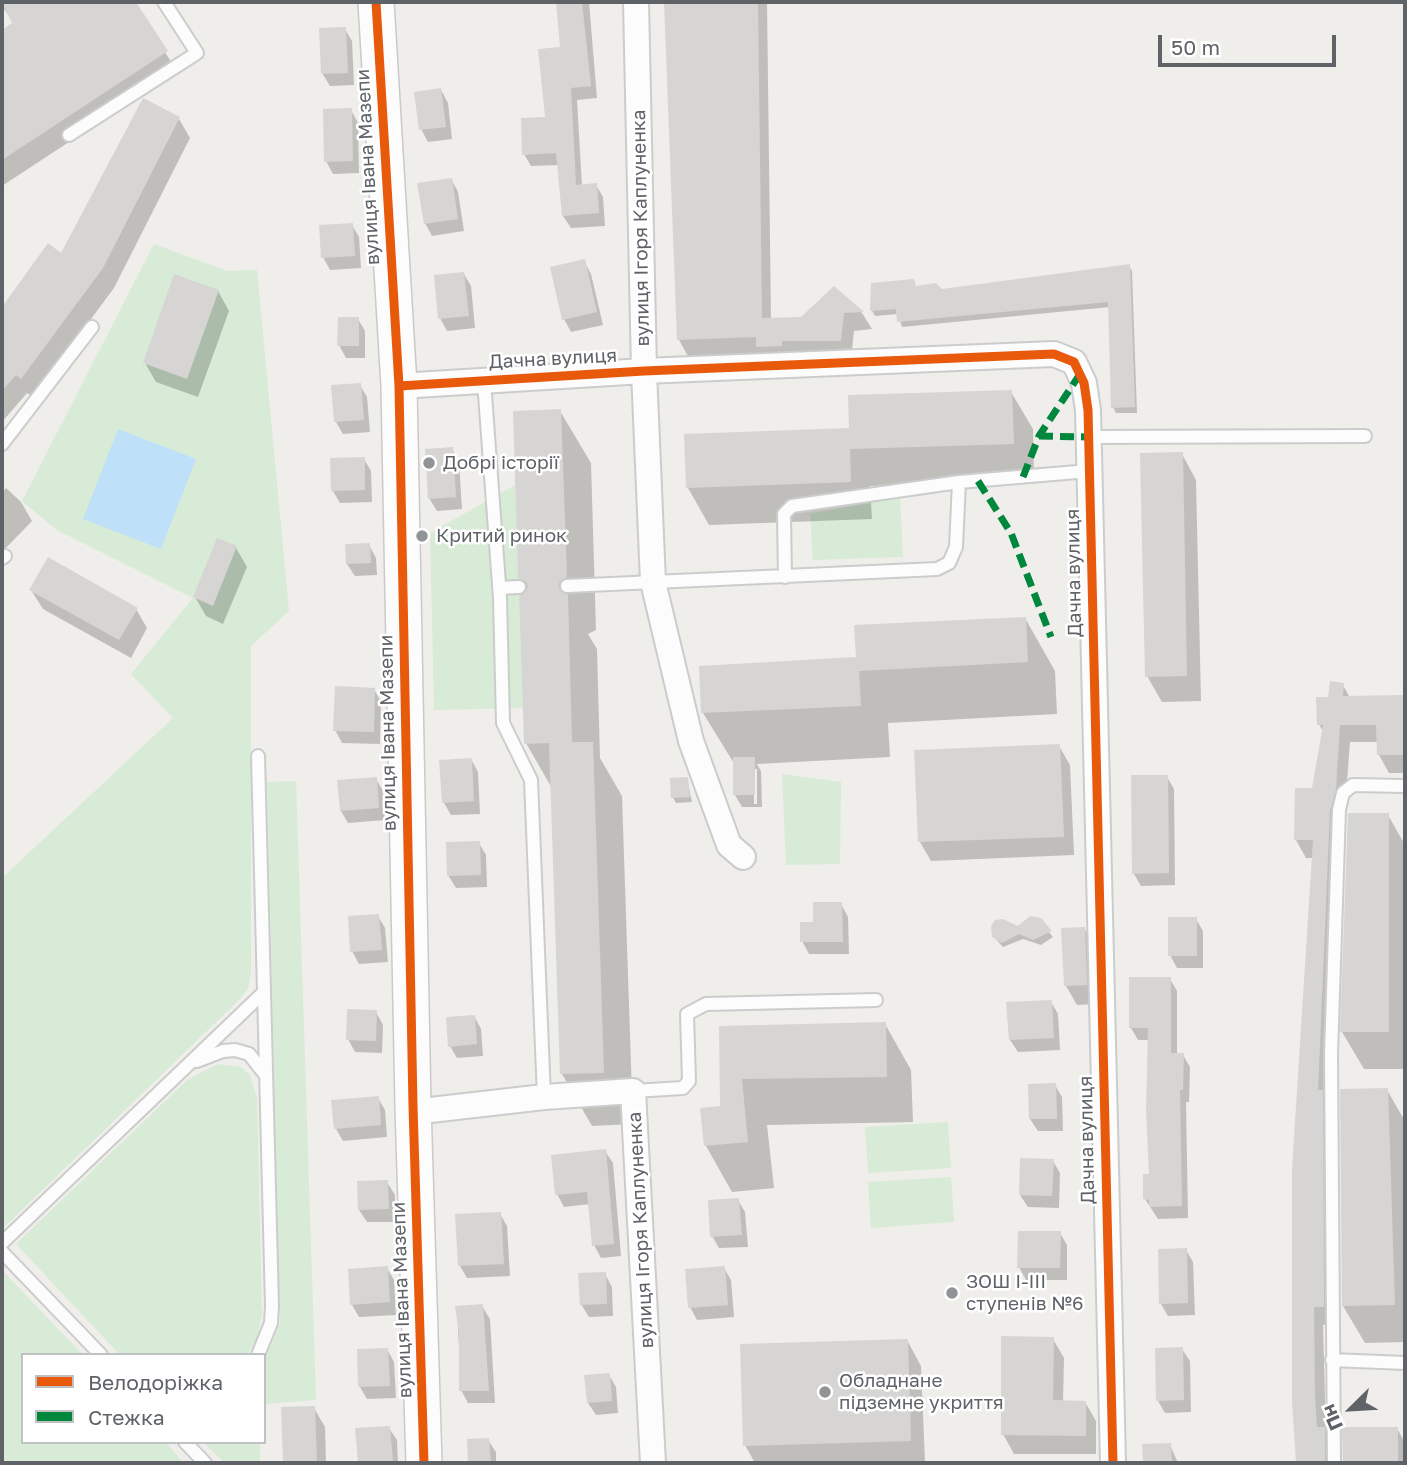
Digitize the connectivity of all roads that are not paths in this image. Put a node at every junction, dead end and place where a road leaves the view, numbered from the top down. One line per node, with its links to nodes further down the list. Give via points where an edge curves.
1 (164, 2): 4 (lane, via 197,53)
2 (376, 2): 8 (street, вулиця Івана Мазепи)
3 (636, 2): 6 (street, вулиця Ігоря Каплуненка)
4 (69, 135)
5 (92, 327): 11 (lane)
6 (644, 371): 7 (street, Дачна вулиця); 10 (street, Дачна вулиця, via 1054,354 1074,362 1084,383); 15 (street, вулиця Ігоря Каплуненка)
7 (484, 381): 8 (street, Дачна вулиця); 18 (lane)
8 (399, 386): 28 (street, вулиця Івана Мазепи)
9 (1366, 436): 10 (lane)
10 (1088, 437): 12 (street, Дачна вулиця)
11 (2, 444)
12 (1089, 471): 13 (lane); 39 (street, Дачна вулиця)
13 (959, 482): 14 (lane, via 792,506 784,514); 14 (lane, via 956,547 949,562 937,569)
14 (785, 577): 15 (lane)
15 (653, 582): 16 (lane); 21 (street, вулиця Ігоря Каплуненка, via 691,741 729,845)
16 (567, 586)
17 (519, 587): 18 (lane)
18 (499, 588): 27 (lane, via 503,723 531,780)
19 (258, 756): 22 (lane)
20 (1405, 786): 33 (lane, via 1353,785 1343,793 1339,810 1331,1054)
21 (743, 857)
22 (264, 992): 24 (lane); 25 (lane)
23 (876, 1000): 26 (lane, via 706,1004 687,1014 689,1080 683,1088)
24 (188, 1064): 25 (lane, via 235,1050 258,1061); 29 (lane)
25 (266, 1077): 32 (lane, via 272,1306 271,1323)
26 (633, 1091): 27 (street, вулиця Ігоря Каплуненка); 38 (street, вулиця Ігоря Каплуненка)
27 (544, 1097): 28 (street, вулиця Ігоря Каплуненка)
28 (413, 1112): 37 (street, вулиця Івана Мазепи)
29 (2, 1243)
30 (2, 1252): 31 (lane)
31 (99, 1353)
32 (259, 1353)
33 (1332, 1360): 34 (lane); 40 (lane)
34 (1405, 1363)
35 (186, 1444): 36 (lane)
36 (205, 1463)
37 (424, 1463)
38 (653, 1463)
39 (1113, 1463)
40 (1334, 1463)

